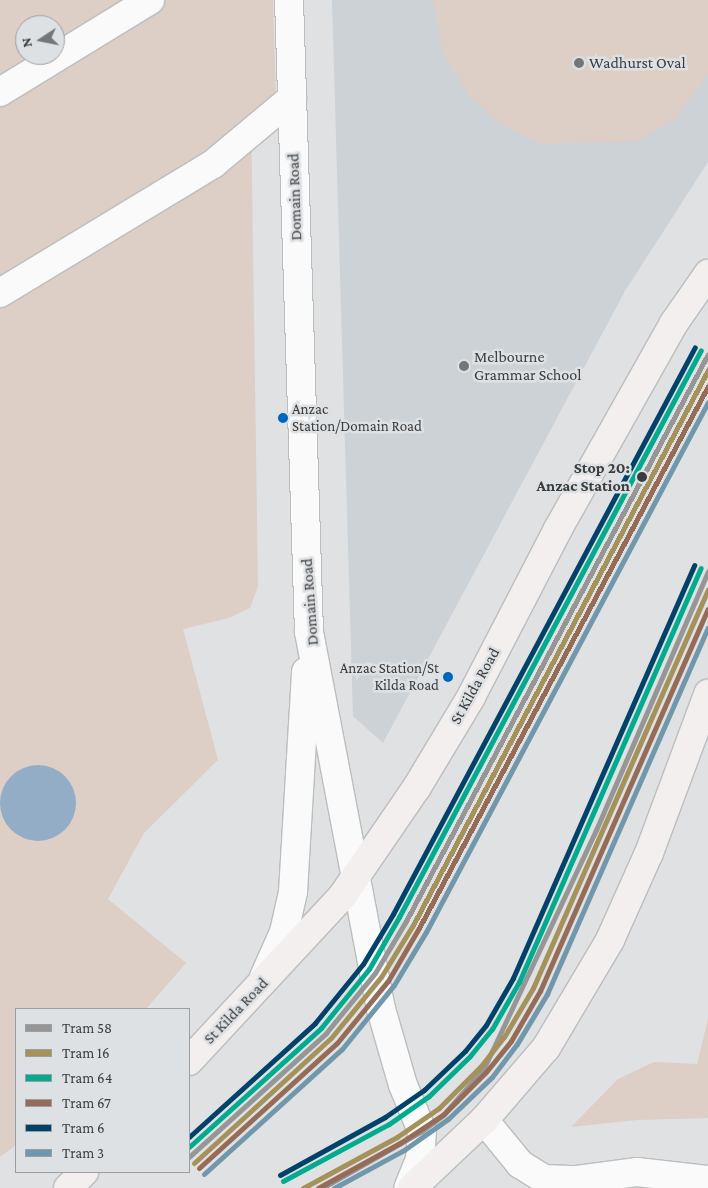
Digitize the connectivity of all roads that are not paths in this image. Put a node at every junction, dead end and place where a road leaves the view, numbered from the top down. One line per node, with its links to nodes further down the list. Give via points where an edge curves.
1 (150, 0): 3 (street)
2 (289, 0): 4 (street, Domain Road)
3 (0, 92)
4 (292, 98): 6 (street, via 212,164); 7 (street, Domain Road)
5 (708, 274): 9 (main road, St Kilda Road, via 674,324 558,529 471,697 417,788)
6 (0, 293)
7 (309, 632): 9 (street, Domain Road); 10 (street, via 293,892 284,932)
8 (708, 694): 12 (main road, via 649,853 610,940 546,1048)
9 (356, 876): 10 (main road, St Kilda Road, via 338,901); 14 (street, Domain Road, via 381,1008 403,1085 422,1132 420,1159)
10 (256, 992): 11 (main road, St Kilda Road)
11 (190, 1060)
12 (484, 1120): 13 (street, via 520,1164 544,1179 576,1180 637,1172); 14 (main road)
13 (707, 1180): 15 (street)
14 (410, 1188)
15 (672, 1188)

